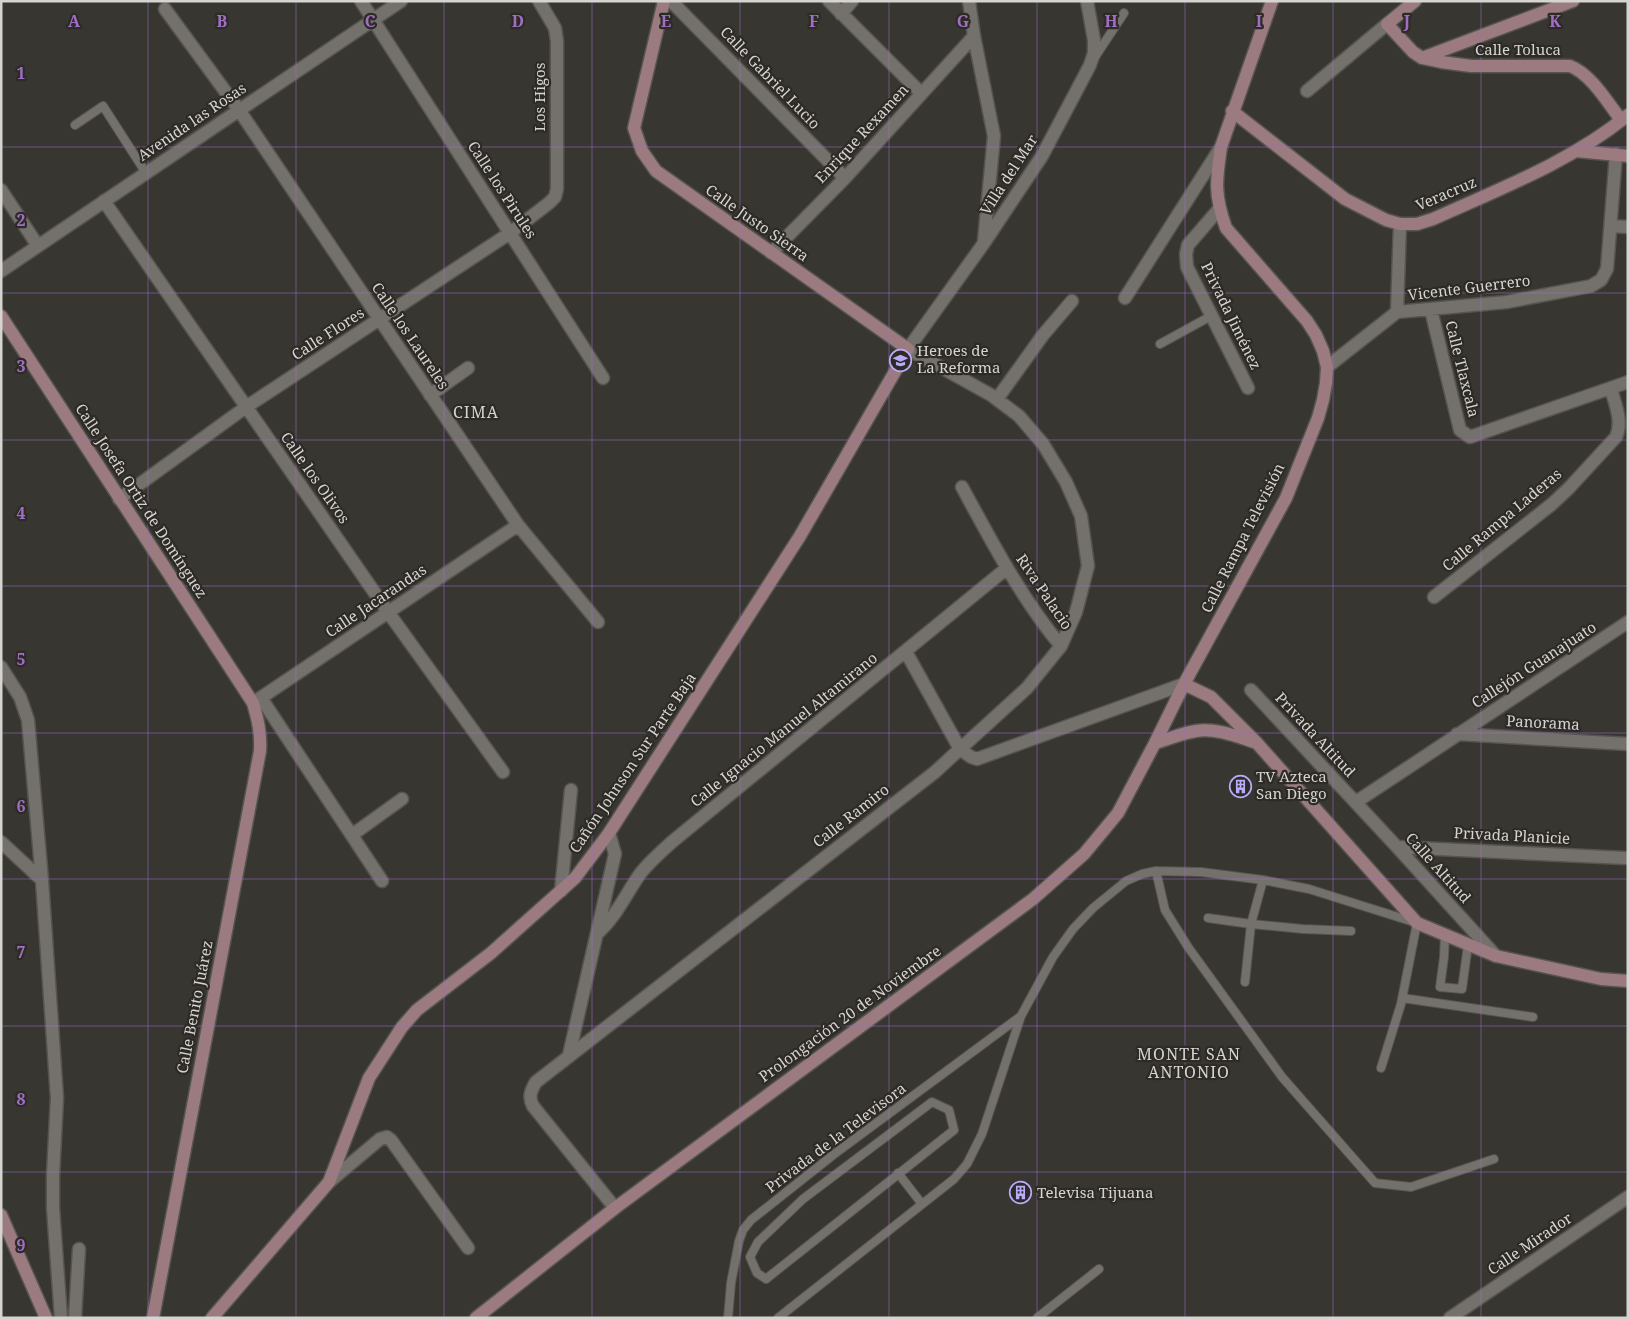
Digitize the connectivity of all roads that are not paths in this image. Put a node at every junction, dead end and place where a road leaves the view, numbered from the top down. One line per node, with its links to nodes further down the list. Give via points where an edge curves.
1 (361, 1): 16 (street, Calle los Pirules)
2 (401, 1): 16 (street, Avenida las Rosas)
3 (539, 1): 33 (street, Los Higos, via 555,28 557,41)
4 (664, 1): 42 (street, Calle Justo Sierra, via 634,128 642,151 656,171)
5 (671, 1): 31 (street, Calle Gabriel Lucio)
6 (829, 1): 15 (street)
7 (852, 1): 15 (street)
8 (969, 1): 18 (street)
9 (1087, 1): 20 (street, Villa del Mar, via 1094,40)
10 (1272, 1): 24 (street, Calle Rampa Televisión)
11 (1415, 1): 17 (street)
12 (1573, 1): 19 (street)
13 (165, 9): 23 (street, Calle los Laureles)
14 (1124, 13): 20 (lane)
15 (841, 14): 22 (street)
16 (373, 20): 23 (street, Avenida las Rosas); 39 (street, Calle los Pirules)
17 (1387, 24): 19 (street); 21 (street)
18 (974, 36): 22 (street, Enrique Rexamen); 40 (street, via 994,136)
19 (1422, 58): 25 (street, Calle Toluca, via 1471,66 1570,66 1586,77)
20 (1090, 64): 40 (street, Villa del Mar, via 1042,156)
21 (1307, 91)
22 (921, 93): 31 (street, Enrique Rexamen)
23 (239, 110): 30 (street, Avenida las Rosas); 50 (street, Calle los Laureles)
24 (1232, 111): 27 (street, Calle Rampa Televisión); 36 (street, Veracruz, via 1345,199)
25 (1625, 118): 28 (street, Veracruz)
26 (75, 125): 30 (lane, via 103,106)
27 (1221, 147): 35 (street, Calle Rampa Televisión, via 1216,195); 44 (street)
28 (1576, 151): 29 (street); 36 (street, Veracruz, via 1433,220)
29 (1622, 155): 37 (street)
30 (146, 173): 34 (street, Avenida las Rosas)
31 (845, 178): 42 (street, Enrique Rexamen)
32 (1, 190): 41 (street)
33 (555, 197): 39 (street, Calle Flores)
34 (104, 201): 41 (street, Avenida las Rosas); 61 (street, Calle los Olivos)
35 (1219, 209): 49 (street, Privada Jiménez, via 1188,245 1186,254 1188,268); 53 (street, Calle Rampa Televisión, via 1226,228 1307,321 1316,335)
36 (1400, 224): 47 (street)
37 (1611, 226): 38 (street); 46 (street, Vicente Guerrero, via 1607,269 1601,280 1591,286 1507,302)
38 (1628, 227)
39 (510, 233): 50 (street, Calle Flores); 55 (street, Calle los Pirules)
40 (984, 243): 52 (street, Villa del Mar)
41 (38, 246): 43 (street, Avenida las Rosas)
42 (771, 254): 52 (street, Calle Justo Sierra)
43 (1, 271)
44 (1125, 298)
45 (1072, 302): 60 (street)
46 (1431, 310): 47 (street, Vicente Guerrero); 58 (street, Calle Tlaxcala, via 1460,430 1470,437)
47 (1397, 312): 53 (street, Vicente Guerrero)
48 (1, 316): 63 (street, Calle Josefa Ortiz de Domínguez)
49 (1211, 316): 51 (lane); 57 (street, Privada Jiménez)
50 (380, 319): 59 (street, Calle los Laureles); 61 (street, Calle Flores)
51 (1160, 344)
52 (908, 349): 60 (street, Calle Justo Sierra); 85 (street, Cañón Johnson Sur Parte Baja, via 800,536)
53 (1327, 367): 73 (street, Calle Rampa Televisión, via 1321,409 1286,498)
54 (468, 368): 59 (street)
55 (603, 378)
56 (1628, 382): 58 (street)
57 (1248, 388)
58 (1611, 389): 66 (street, Calle Rampa Laderas, via 1620,423 1616,436 1552,504)
59 (430, 394): 64 (street, Calle los Laureles)
60 (994, 397): 70 (street, Riva Palacio, via 1019,416 1042,444 1066,482 1081,516 1088,566 1076,612)
61 (246, 407): 63 (street, Calle Flores); 67 (street, Calle los Olivos)
62 (962, 487): 65 (street, Riva Palacio)
63 (119, 499): 75 (street, Calle Josefa Ortiz de Domínguez)
64 (518, 525): 67 (street, Calle Jacarandas); 68 (street, Calle los Laureles)
65 (1006, 568): 70 (street, Riva Palacio, via 1043,625); 71 (street, Calle Ignacio Manuel Altamirano)
66 (1434, 597)
67 (388, 612): 75 (street, Calle Jacarandas); 81 (street, Calle los Olivos)
68 (598, 622)
69 (1628, 622): 76 (street, Callejón Guanajuato)
70 (1061, 646): 80 (street, Calle Ramiro, via 1027,688)
71 (906, 652): 80 (street); 99 (street, Calle Ignacio Manuel Altamirano, via 667,847 640,874 616,914)
72 (1, 667): 91 (street, via 20,697 28,720)
73 (1184, 684): 77 (street, via 1211,697); 78 (street, Prolongación 20 de Noviembre); 80 (street, via 977,759)
74 (1251, 690): 84 (street, Privada Altitud)
75 (257, 701): 86 (street, Calle Josefa Ortiz de Domínguez); 123 (street, Calle Benito Juárez, via 260,751)
76 (1457, 734): 79 (street, Panorama); 84 (street, Callejón Guanajuato)
77 (1256, 742): 78 (street, via 1211,730); 96 (street)
78 (1155, 744): 115 (street, Prolongación 20 de Noviembre, via 1118,813 1084,854 1033,899)
79 (1628, 744)
80 (960, 749): 108 (street, Calle Ramiro, via 922,782)
81 (503, 772)
82 (572, 790): 94 (street)
83 (402, 800): 86 (street)
84 (1356, 802): 88 (street, Calle Altitud)
85 (609, 833): 94 (street, Cañón Johnson Sur Parte Baja); 99 (street, via 615,854)
86 (352, 835): 93 (street, Calle Josefa Ortiz de Domínguez)
87 (1, 842): 91 (street)
88 (1397, 847): 89 (street, Privada Planicie); 102 (street, Calle Altitud)
89 (1625, 858)
90 (1156, 870): 92 (lane, Privada de la Televisora); 106 (lane, Privada de la Televisora, via 1126,881 1073,929 1053,957); 110 (lane, via 1165,910 1188,947 1282,1077 1375,1183 1411,1187)
91 (42, 880): 121 (street, via 57,1098 53,1208)
92 (1263, 880): 96 (lane, Privada de la Televisora, via 1309,889); 97 (lane)
93 (382, 881)
94 (561, 891): 112 (street, Cañón Johnson Sur Parte Baja, via 491,953 417,1010 402,1027 369,1078)
95 (1208, 918): 97 (lane)
96 (1417, 923): 100 (street); 105 (lane)
97 (1251, 924): 98 (lane); 104 (lane)
98 (1351, 931)
99 (599, 932): 108 (street)
100 (1445, 934): 101 (street); 101 (lane, via 1440,987 1462,990)
101 (1468, 945): 102 (street)
102 (1496, 956): 103 (street, via 1601,979)
103 (1628, 981)
104 (1246, 982)
105 (1402, 998): 107 (lane); 109 (lane)
106 (1021, 1016): 114 (lane, Privada de la Televisora, via 982,1134 967,1164 954,1179); 126 (lane, Privada de la Televisora, via 751,1220 739,1241)
107 (1533, 1017)
108 (569, 1055): 115 (street, Calle Ramiro, via 536,1082 530,1100)
109 (1381, 1068)
110 (1494, 1159)
111 (898, 1173): 111 (lane, via 954,1130 949,1110 932,1102 803,1199 758,1242 750,1257 757,1273 766,1279); 114 (lane)
112 (329, 1182): 117 (street, via 386,1137); 124 (street, Cañón Johnson Sur Parte Baja)
113 (1628, 1197): 129 (street, Calle Mirador)
114 (922, 1204): 127 (lane, Privada de la Televisora)
115 (615, 1208): 125 (street, Prolongación 20 de Noviembre)
116 (1, 1215): 120 (street)
117 (468, 1248)
118 (79, 1250): 122 (street)
119 (1099, 1269): 128 (lane)
120 (46, 1318)
121 (61, 1318)
122 (75, 1318)
123 (153, 1318)
124 (212, 1318)
125 (476, 1318)
126 (728, 1318)
127 (778, 1318)
128 (1037, 1318)
129 (1450, 1318)

